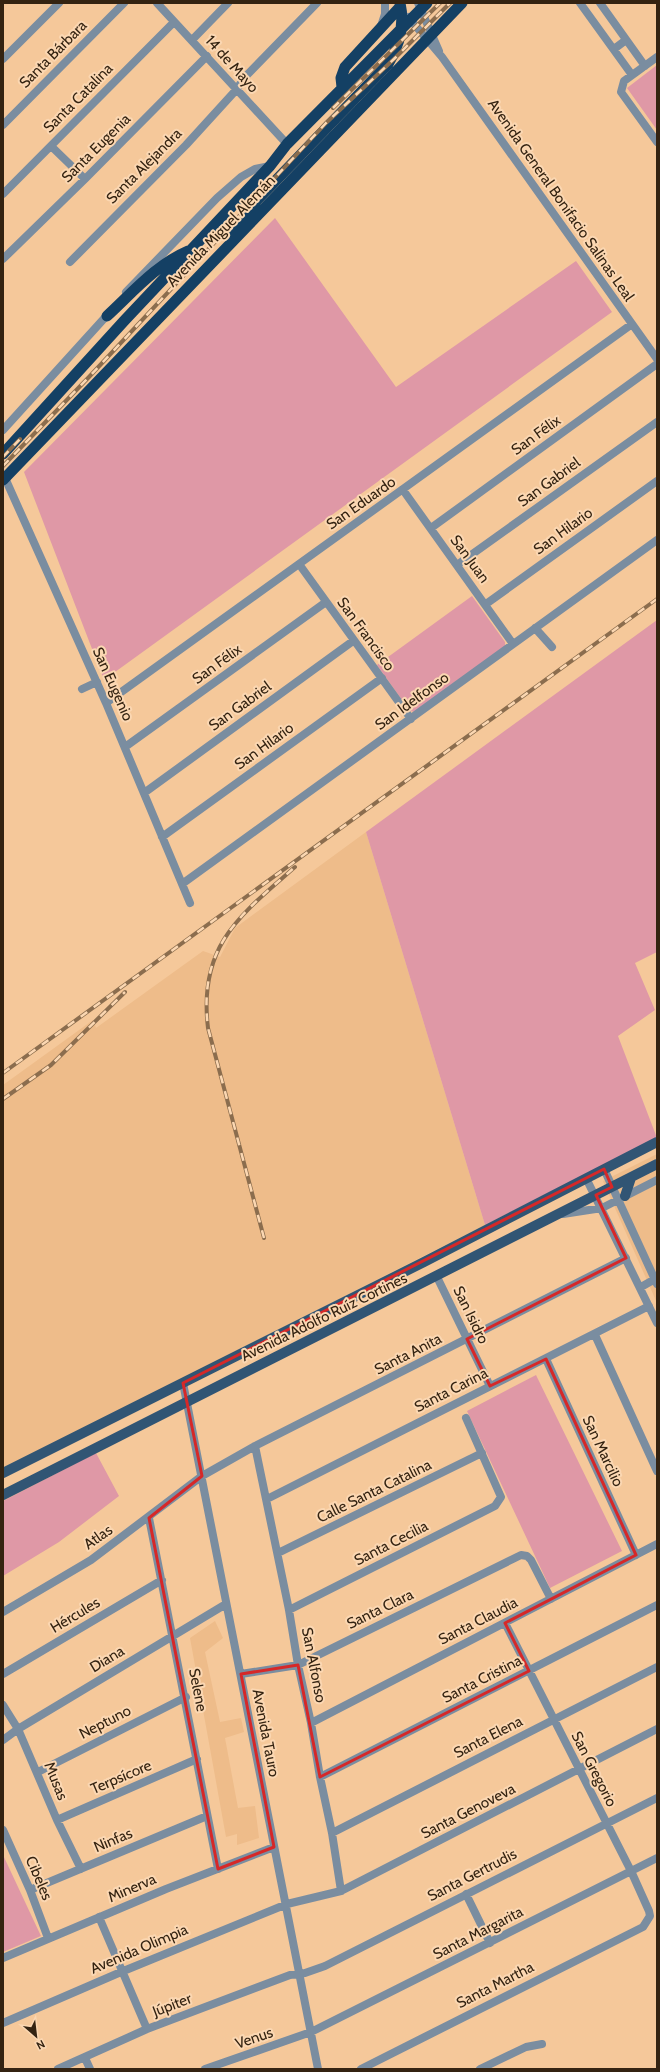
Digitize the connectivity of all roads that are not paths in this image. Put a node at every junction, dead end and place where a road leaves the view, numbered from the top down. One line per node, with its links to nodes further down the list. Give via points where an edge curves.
1 (59, 3): 21 (street)
2 (124, 3): 28 (street, Santa Bárbara)
3 (157, 3): 13 (street, 14 de Mayo)
4 (228, 3): 16 (street)
5 (317, 3): 27 (street, Santa Alejandra, via 244,78)
6 (385, 3): 14 (street)
7 (462, 3): 15 (highway, Avenida Miguel Alemán)
8 (580, 3): 18 (street)
9 (600, 3): 17 (street)
10 (400, 4): 12 (street, Avenida General Bonifacio Salinas Leal); 14 (highway); 38 (highway, via 402,32 388,64 257,200)
11 (422, 5): 12 (highway, Avenida Miguel Alemán); 15 (street, Avenida General Bonifacio Salinas Leal)
12 (409, 20): 15 (street, Avenida General Bonifacio Salinas Leal); 22 (highway, Avenida Miguel Alemán)
13 (174, 22): 16 (street, 14 de Mayo); 31 (street, Santa Catalina)
14 (381, 27): 26 (highway, via 345,67 341,78)
15 (429, 38): 25 (highway, Avenida Miguel Alemán); 40 (street, Avenida General Bonifacio Salinas Leal)
16 (192, 40): 19 (street, 14 de Mayo)
17 (626, 40): 18 (street); 23 (street)
18 (614, 49): 24 (street)
19 (207, 56): 27 (street, 14 de Mayo); 33 (street, Santa Eugenia)
20 (657, 57): 23 (street)
21 (3, 59)
22 (369, 60): 25 (highway, via 380,58 387,62 390,73); 26 (highway, Avenida Miguel Alemán)
23 (645, 66): 24 (street)
24 (632, 75): 29 (street, via 624,81 621,92)
25 (386, 82): 38 (highway, Avenida Miguel Alemán)
26 (342, 87): 30 (highway, Avenida Miguel Alemán)
27 (237, 89): 30 (street, 14 de Mayo); 37 (street, Santa Alejandra, via 186,145)
28 (3, 125)
29 (657, 142)
30 (287, 144): 32 (highway, Avenida Miguel Alemán)
31 (51, 146): 33 (street); 34 (street, Santa Catalina)
32 (270, 166): 35 (highway, Avenida Miguel Alemán); 39 (street, Avenida Miguel Alemán, via 246,173 217,198 134,282)
33 (85, 179): 36 (street, Santa Eugenia)
34 (3, 193)
35 (194, 248): 39 (highway, via 170,260); 45 (highway, Avenida Miguel Alemán)
36 (3, 258)
37 (70, 262)
38 (204, 270): 46 (highway, Avenida Miguel Alemán)
39 (107, 316): 44 (street, Avenida Miguel Alemán)
40 (632, 324): 41 (street, Avenida General Bonifacio Salinas Leal); 48 (street, San Eduardo)
41 (657, 359)
42 (657, 364): 49 (street, San Félix)
43 (657, 422): 52 (street, San Gabriel)
44 (3, 430)
45 (3, 454)
46 (4, 479): 60 (street, San Eugenio)
47 (657, 481): 54 (street, San Hilario)
48 (403, 490): 49 (street, San Juan); 51 (street, San Eduardo)
49 (431, 528): 52 (street, San Juan)
50 (657, 540): 55 (street, San Idelfonso)
51 (299, 564): 53 (street, San Francisco); 62 (street, San Eduardo)
52 (457, 565): 54 (street, San Juan)
53 (326, 602): 56 (street, San Francisco); 64 (street, San Félix)
54 (486, 604): 57 (street, San Juan)
55 (535, 628): 57 (street, San Idelfonso); 58 (street)
56 (354, 640): 59 (street, San Francisco); 65 (street, San Gabriel)
57 (513, 644): 63 (street, San Idelfonso)
58 (552, 647)
59 (382, 678): 63 (street, San Francisco); 66 (street, San Hilario)
60 (97, 682): 61 (street); 62 (street, San Eugenio)
61 (82, 689)
62 (106, 703): 64 (street, San Eugenio)
63 (412, 719): 67 (street, San Idelfonso)
64 (125, 748): 65 (street, San Eugenio)
65 (144, 793): 66 (street, San Eugenio)
66 (162, 837): 67 (street, San Eugenio)
67 (182, 884): 68 (street, San Eugenio)
68 (190, 903)
69 (657, 1142): 71 (main road, Avenida Adolfo Ruíz Cortines)
70 (657, 1164): 73 (main road, Avenida Adolfo Ruíz Cortines)
71 (604, 1169): 72 (main road, Avenida Adolfo Ruíz Cortines); 75 (street)
72 (586, 1178): 76 (street); 89 (main road, Avenida Adolfo Ruíz Cortines)
73 (631, 1178): 75 (main road, Avenida Adolfo Ruíz Cortines); 77 (main road)
74 (657, 1180): 77 (street)
75 (612, 1188): 76 (main road, Avenida Adolfo Ruíz Cortines); 77 (street)
76 (595, 1196): 78 (street); 79 (main road, Avenida Adolfo Ruíz Cortines)
77 (621, 1198): 78 (street); 82 (street)
78 (602, 1208): 79 (street); 80 (street)
79 (556, 1215): 81 (main road, Avenida Adolfo Ruíz Cortines)
80 (626, 1258): 83 (street); 87 (street, Santa Anita)
81 (437, 1277): 87 (street, San Isidro); 91 (main road, Avenida Adolfo Ruíz Cortines)
82 (656, 1282): 83 (street)
83 (641, 1287): 84 (street)
84 (649, 1306): 85 (street); 86 (street, Santa Carina)
85 (657, 1323)
86 (595, 1335): 88 (street, Santa Carina); 95 (street)
87 (467, 1339): 90 (street, San Isidro); 93 (street, Santa Anita)
88 (546, 1359): 90 (street, Santa Carina); 103 (street, San Marcilio)
89 (183, 1383): 91 (street, Avenida Tauro); 96 (main road, Avenida Adolfo Ruíz Cortines)
90 (490, 1386): 99 (street, Santa Carina)
91 (187, 1401): 97 (street, Avenida Tauro); 98 (main road, Avenida Adolfo Ruíz Cortines)
92 (466, 1418): 94 (street)
93 (255, 1446): 97 (street, Santa Anita); 99 (street, San Alfonso)
94 (482, 1453): 102 (street, Calle Santa Catalina); 108 (street, Santa Cecilia, via 501,1497 495,1506)
95 (657, 1471)
96 (3, 1473)
97 (202, 1476): 100 (street, Atlas); 106 (street, Avenida Tauro)
98 (3, 1495)
99 (267, 1499): 102 (street, San Alfonso)
100 (149, 1518): 104 (street, Selene); 109 (street, Atlas, via 91,1560)
101 (657, 1544): 103 (street, Santa Claudia)
102 (278, 1553): 108 (street, San Alfonso)
103 (636, 1555): 105 (street, Santa Claudia)
104 (162, 1580): 111 (street, Selene); 115 (street, Hércules)
105 (551, 1598): 110 (street, Santa Claudia); 112 (street, Santa Clara, via 526,1556 521,1555)
106 (226, 1604): 111 (street, Diana); 116 (street, Avenida Tauro)
107 (657, 1605): 114 (street, Santa Cristina)
108 (289, 1610): 112 (street, San Alfonso)
109 (3, 1612)
110 (505, 1623): 114 (street, San Gregorio); 120 (street, Santa Claudia)
111 (172, 1637): 117 (street, Selene); 121 (street, Diana)
112 (298, 1665): 116 (street, Santa Clara); 120 (street, San Alfonso)
113 (657, 1667): 119 (street, Santa Elena)
114 (529, 1671): 119 (street, San Gregorio); 127 (street, Santa Cristina)
115 (3, 1674)
116 (241, 1674): 134 (street, Avenida Tauro)
117 (186, 1697): 124 (street, Selene); 126 (street, Neptuno)
118 (3, 1705): 121 (street, Musas)
119 (553, 1719): 125 (street, San Gregorio); 133 (street, Santa Elena)
120 (311, 1723): 127 (street, San Alfonso)
121 (18, 1729): 123 (street, Diana); 126 (street, Musas)
122 (657, 1730): 125 (street, Santa Genoveva)
123 (3, 1740)
124 (197, 1759): 129 (street, Selene); 130 (street, Terpsícore)
125 (578, 1769): 131 (street, San Gregorio); 140 (street, Santa Genoveva)
126 (38, 1772): 130 (street, Musas)
127 (320, 1777): 133 (street, San Alfonso)
128 (657, 1798): 131 (street, Santa Gertrudis)
129 (207, 1816): 136 (street, Ninfas); 137 (street, Selene)
130 (57, 1820): 136 (street, Musas)
131 (606, 1824): 138 (street, San Gregorio); 141 (street, Santa Gertrudis)
132 (3, 1830): 139 (street, Cibeles)
133 (332, 1833): 140 (street, San Alfonso)
134 (274, 1847): 137 (street, Minerva); 142 (street, Avenida Tauro)
135 (657, 1858): 138 (street, Santa Margarita)
136 (81, 1869): 139 (street, Ninfas)
137 (218, 1869): 143 (street, Minerva)
138 (631, 1872): 144 (street, San Gregorio, via 650,1911 650,1916); 146 (street, Santa Margarita)
139 (30, 1890): 145 (street, Cibeles)
140 (341, 1891): 142 (street, Santa Genoveva)
141 (466, 1894): 146 (street); 149 (street, Santa Gertrudis, via 325,1966)
142 (287, 1904): 148 (street, Avenida Olimpia); 149 (street, Avenida Tauro)
143 (99, 1917): 145 (street, Minerva); 148 (street)
144 (643, 1927): 159 (street, Santa Martha)
145 (48, 1938): 147 (street, Minerva)
146 (490, 1942): 152 (street, Santa Margarita)
147 (3, 1958)
148 (121, 1972): 150 (street, Avenida Olimpia); 151 (street)
149 (299, 1974): 151 (street, Júpiter, via 290,1975); 152 (street, Avenida Tauro)
150 (3, 2023)
151 (147, 2029): 154 (street, Júpiter)
152 (311, 2032): 157 (street, Venus); 158 (street, Avenida Tauro)
153 (542, 2044): 160 (street, via 526,2047)
154 (85, 2058): 155 (street, Júpiter); 156 (street)
155 (58, 2069)
156 (90, 2069)
157 (205, 2069)
158 (318, 2069)
159 (361, 2069)
160 (480, 2069)

